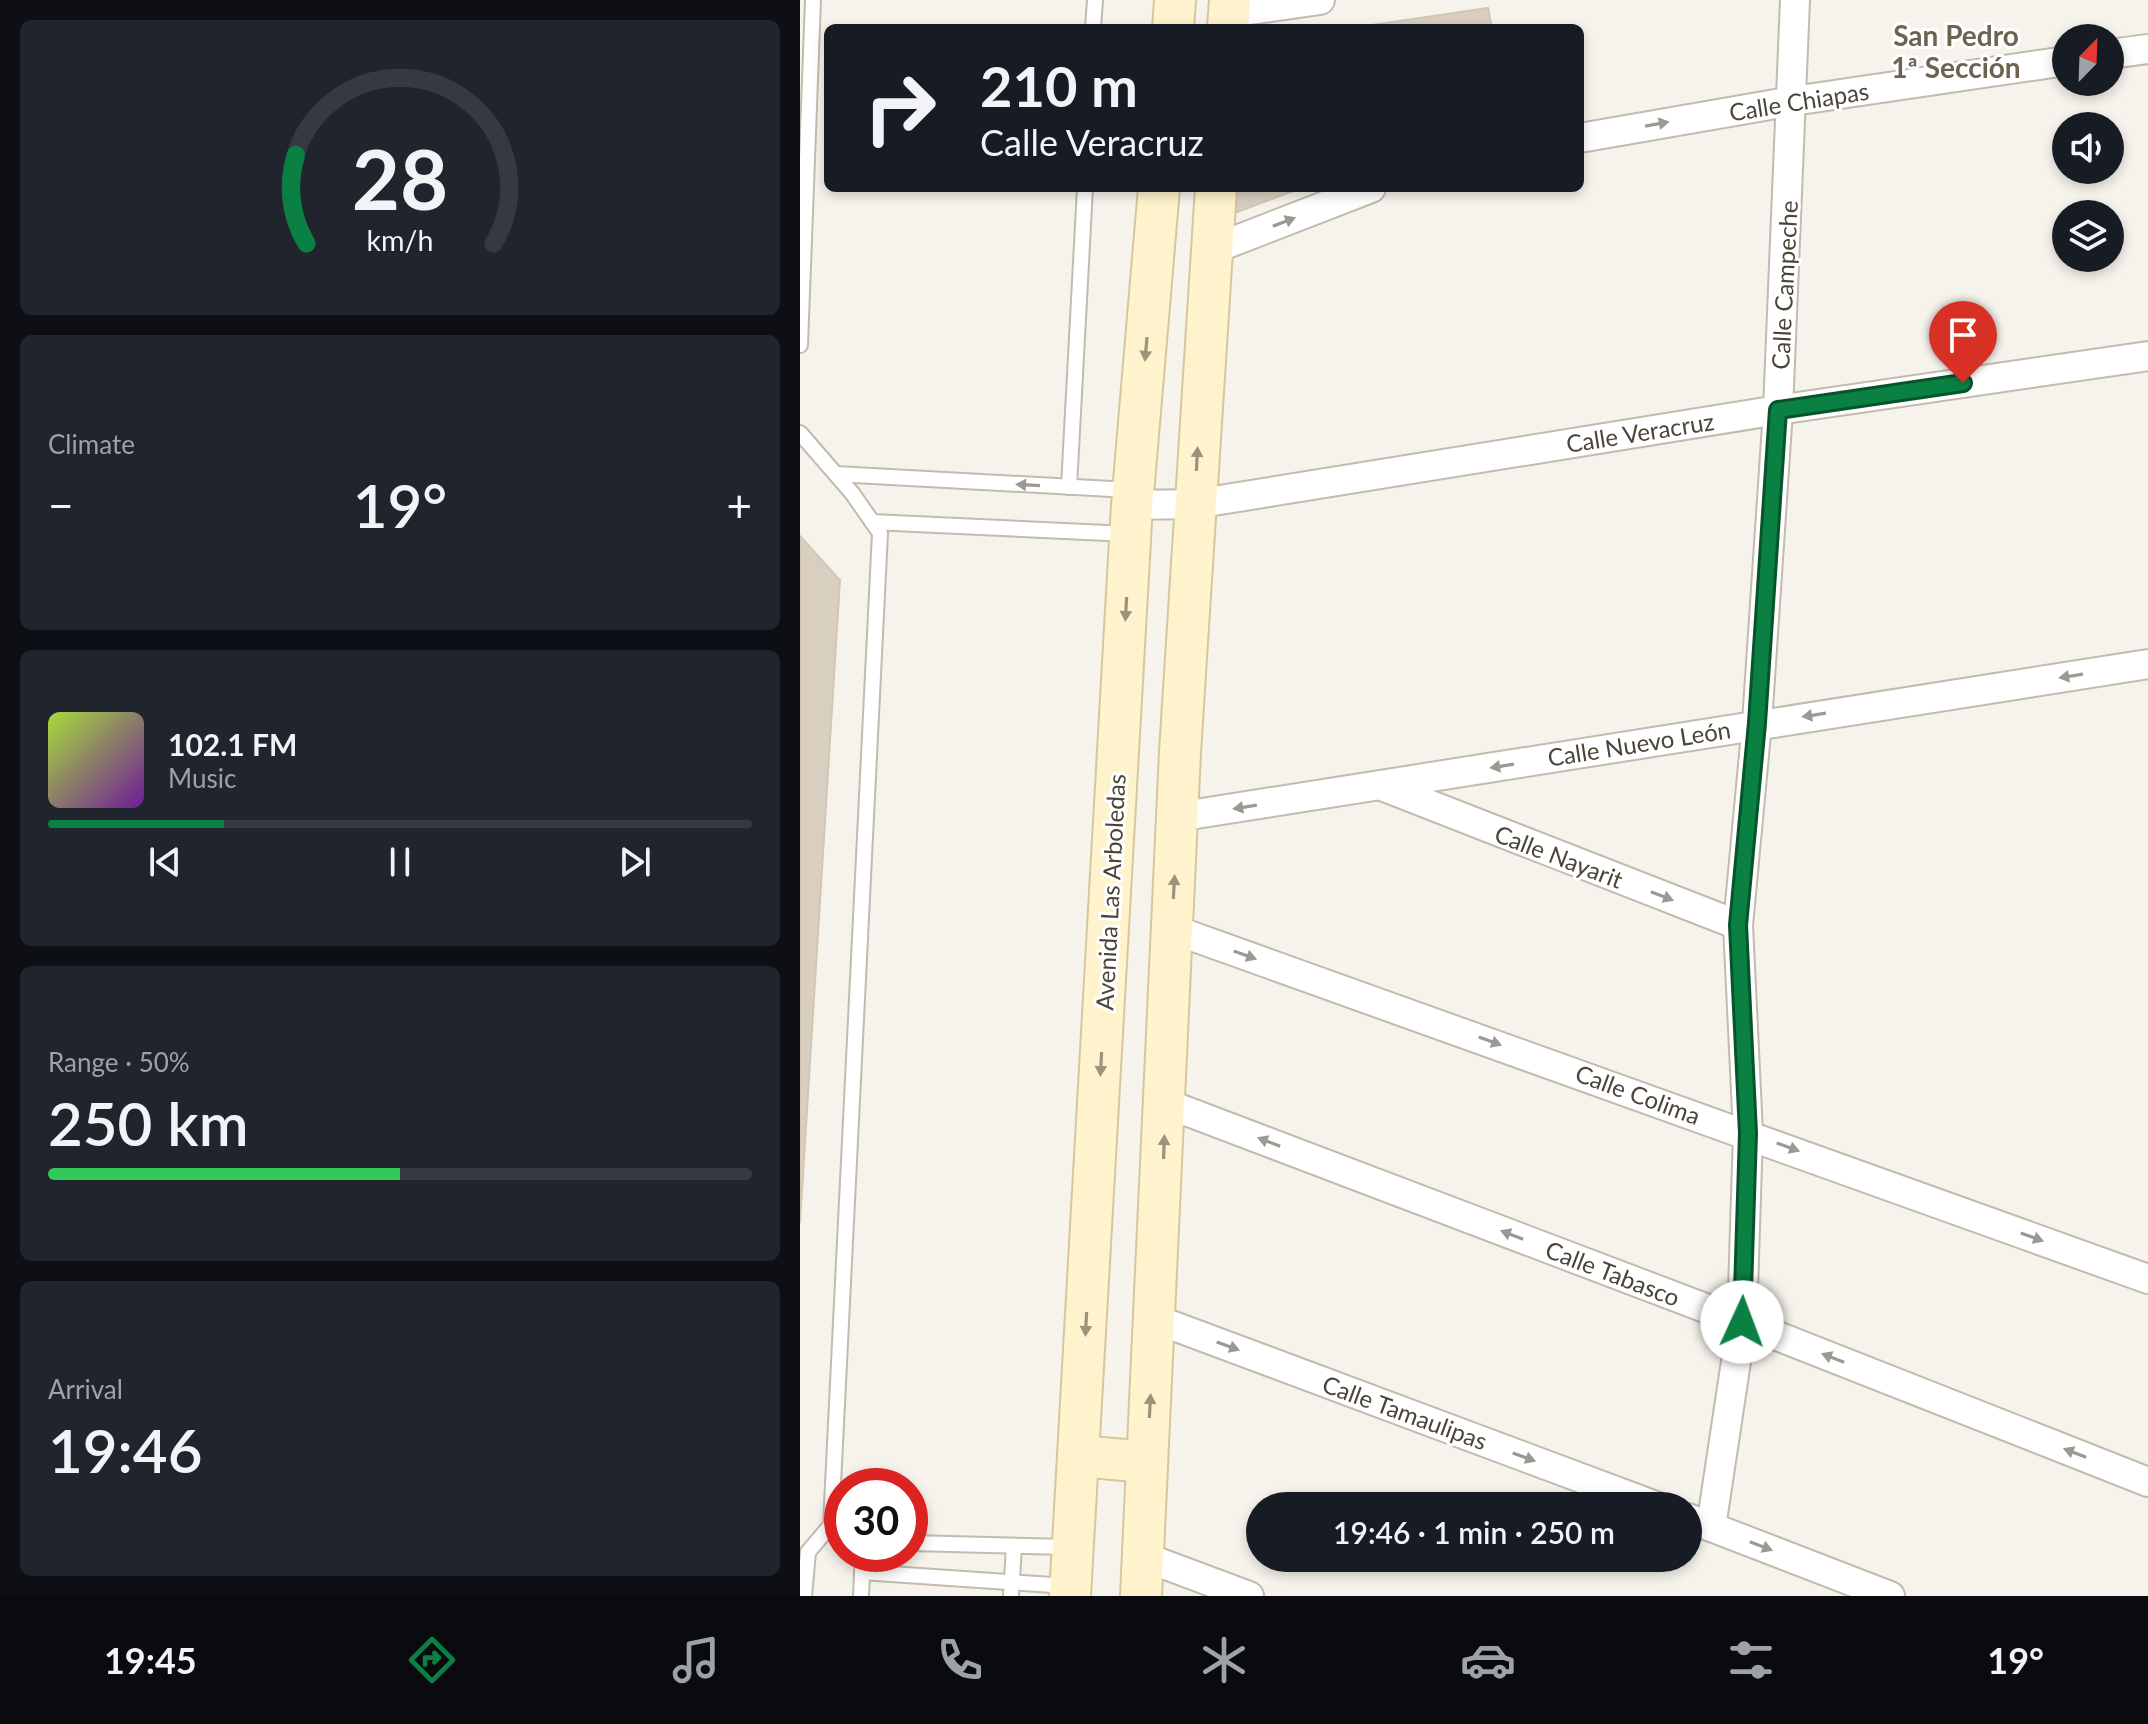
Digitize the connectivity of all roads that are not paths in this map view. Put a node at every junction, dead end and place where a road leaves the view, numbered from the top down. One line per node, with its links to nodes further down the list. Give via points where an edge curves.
1 (1095, 0): 7 (lane)
2 (1175, 0): 8 (street)
3 (1320, 0): 6 (street)
4 (1795, 0): 12 (street, Calle Campeche)
5 (808, 5): 21 (lane)
6 (1229, 14)
7 (1093, 24)
8 (1173, 24)
9 (2148, 49): 10 (street)
10 (2124, 52)
11 (2052, 63): 12 (street, Calle Chiapas)
12 (1793, 101): 13 (street, Calle Chiapas, one-way to 12); 23 (street, Calle Campeche)
13 (1584, 137)
14 (1085, 192): 26 (lane)
15 (1159, 192): 19 (street, Avenida Las Arboledas)
16 (1216, 192): 18 (street)
17 (1361, 192): 18 (street, one-way to 17)
18 (1211, 250): 20 (street)
19 (1150, 301): 20 (street); 28 (street, Avenida Las Arboledas, one-way to 28)
20 (1206, 302): 27 (street, one-way to 20)
21 (800, 345)
22 (2148, 356): 23 (street, Calle Veracruz)
23 (1778, 410): 27 (street, Calle Veracruz); 31 (street, Calle Campeche)
24 (800, 433): 25 (lane)
25 (836, 474): 26 (lane, one-way to 25); 29 (lane)
26 (1069, 487): 28 (lane)
27 (1195, 504): 28 (street, Calle Veracruz); 33 (street)
28 (1132, 510): 29 (lane); 41 (street, Avenida Las Arboledas, one-way to 41)
29 (872, 522): 43 (lane, via 880,533)
30 (2148, 664): 31 (street, Calle Nuevo León, one-way to 31)
31 (1757, 723): 32 (street, Calle Nuevo León, one-way to 32); 34 (street, Calle Campeche)
32 (1381, 786): 33 (street, Calle Nuevo León, one-way to 33); 34 (street, Calle Nayarit, one-way to 34)
33 (1177, 817): 35 (street, one-way to 33)
34 (1738, 925): 37 (street, Calle Campeche)
35 (1172, 929): 36 (street); 37 (street, Calle Colima, one-way to 37)
36 (1165, 1103): 39 (street, one-way to 36); 40 (street, Calle Tabasco, one-way to 36)
37 (1748, 1133): 38 (street, Calle Colima, one-way to 38); 40 (street, Calle Campeche)
38 (2148, 1279)
39 (1155, 1319): 42 (street, one-way to 39); 45 (street, Calle Tamaulipas, one-way to 45)
40 (1742, 1322): 44 (street, Calle Tabasco, one-way to 40); 46 (street, Calle Campeche)
41 (1079, 1456): 42 (street); 54 (street, Avenida Las Arboledas)
42 (1147, 1462): 52 (street)
43 (839, 1468)
44 (2148, 1482)
45 (1618, 1492)
46 (1702, 1508)
47 (1702, 1523): 60 (street, one-way to 60)
48 (824, 1538): 51 (lane)
49 (928, 1544): 50 (lane)
50 (1014, 1546): 54 (lane); 55 (lane)
51 (804, 1552): 56 (lane)
52 (1142, 1556): 58 (street); 59 (street)
53 (862, 1572): 55 (lane); 57 (lane)
54 (1071, 1576): 55 (lane)
55 (1012, 1590)
56 (804, 1596)
57 (861, 1596)
58 (1141, 1596)
59 (1249, 1596)
60 (1890, 1596)

